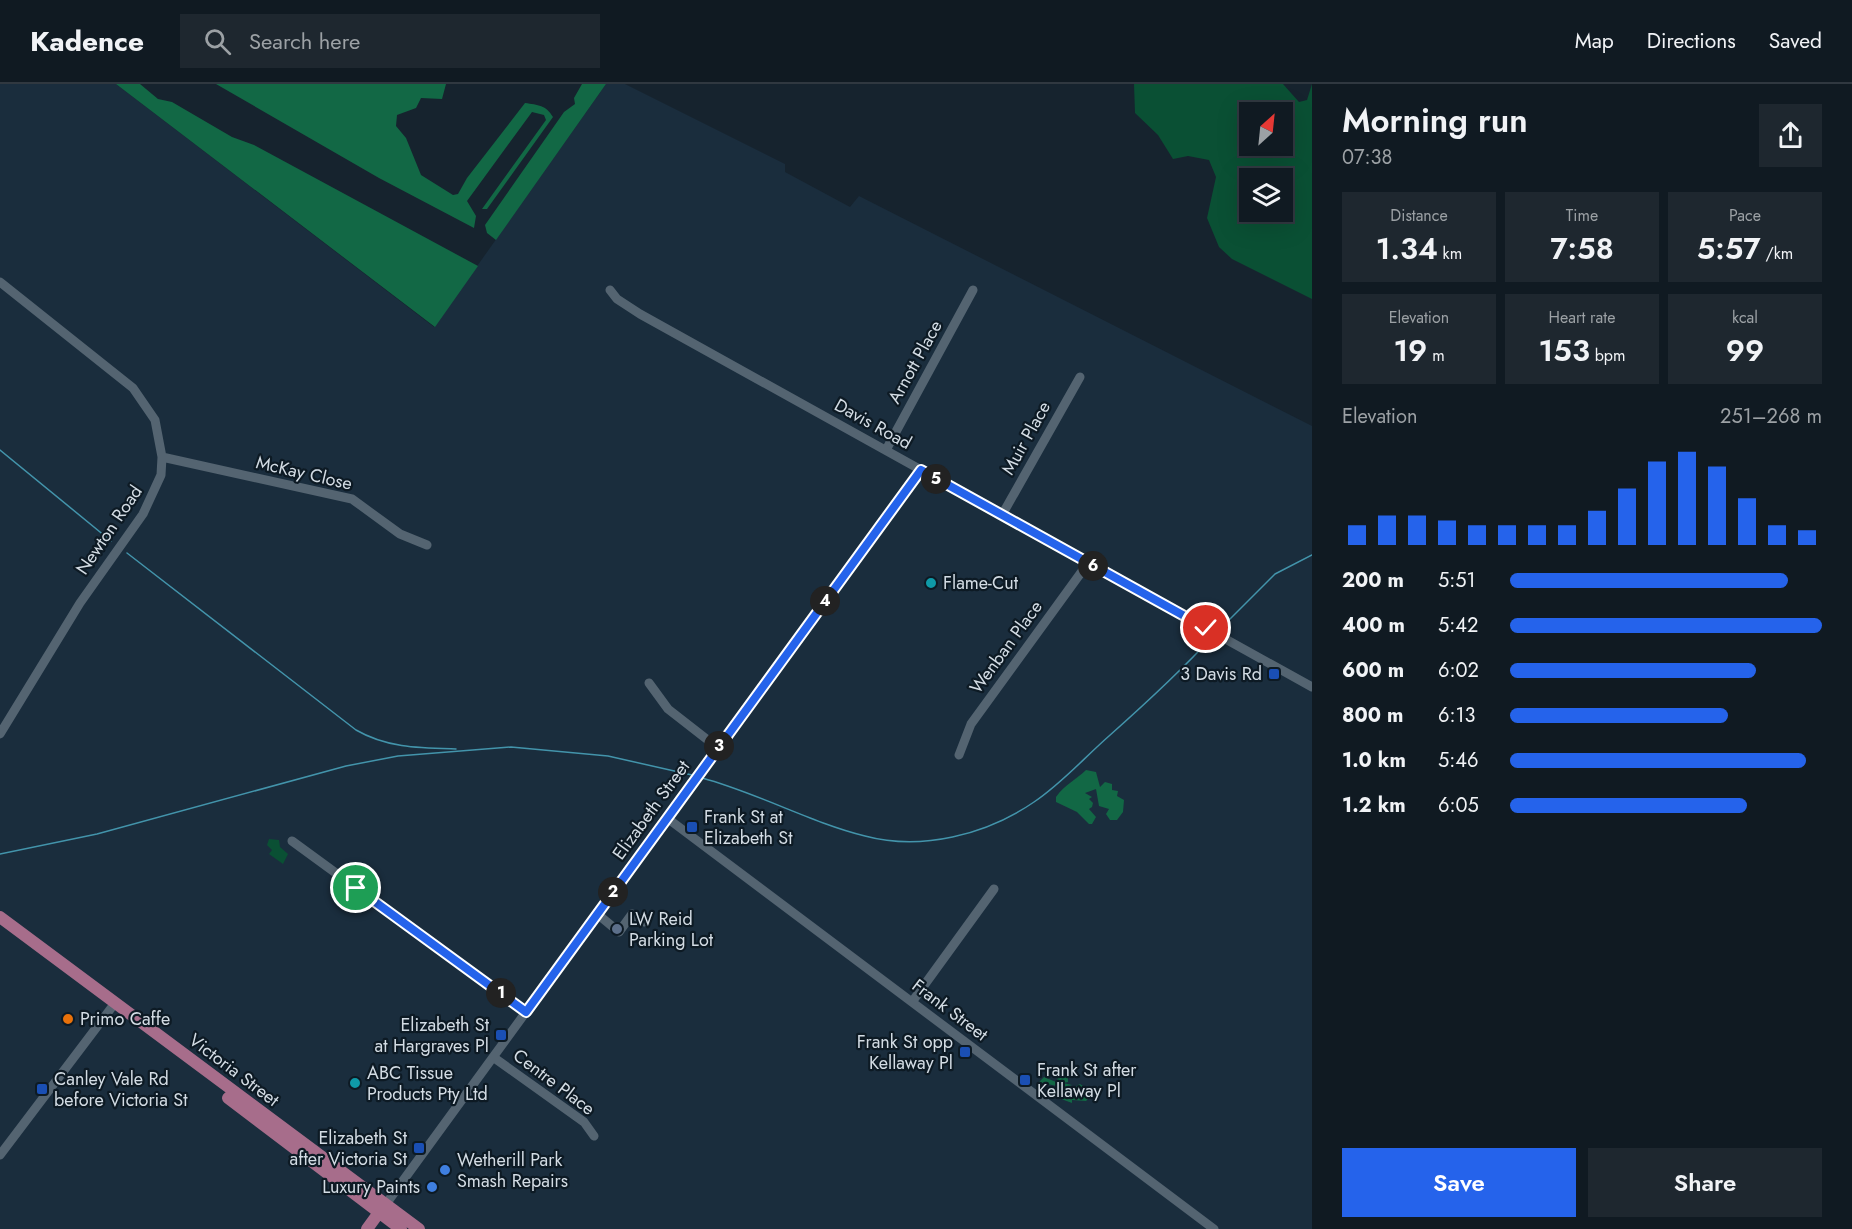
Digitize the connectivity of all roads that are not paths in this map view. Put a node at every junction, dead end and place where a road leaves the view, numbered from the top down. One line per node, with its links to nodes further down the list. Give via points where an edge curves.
1 (0, 282): 6 (street, Newton Road, via 133,388 155,420)
2 (610, 290): 5 (street, Davis Road, via 640,314)
3 (973, 290): 5 (street, Arnott Place)
4 (1080, 377): 8 (street, Muir Place)
5 (886, 450): 7 (street, Davis Road)
6 (162, 457): 9 (street, McKay Close, via 352,499 400,534); 13 (street, Newton Road, via 161,475 143,514)
7 (921, 470): 8 (street, Davis Road); 15 (street, Elizabeth Street)
8 (1002, 515): 10 (street, Davis Road)
9 (427, 545)
10 (1088, 563): 12 (street, Davis Road); 16 (street, Wenban Place, via 971,724)
11 (649, 683): 15 (street, via 660,702)
12 (1312, 687)
13 (4, 718): 14 (street, Newton Road)
14 (0, 734)
15 (718, 748): 17 (street, Elizabeth Street)
16 (959, 755)
17 (667, 818): 20 (street, Elizabeth Street); 24 (street, Frank Street)
18 (291, 841): 26 (street)
19 (994, 889): 24 (street)
20 (599, 912): 22 (street, via 619,932 632,914); 26 (street, Elizabeth Street)
21 (0, 917): 25 (main road, Victoria Street)
22 (644, 922)
23 (0, 926): 25 (main road, Victoria Street)
24 (912, 1002): 34 (street, Frank Street)
25 (113, 1006): 29 (street); 30 (main road, Victoria Street)
26 (526, 1012): 27 (street, Elizabeth Street)
27 (493, 1057): 28 (street, Centre Place, via 584,1122); 30 (street, Elizabeth Street)
28 (594, 1136)
29 (0, 1155)
30 (382, 1208): 31 (main road, Elizabeth Street); 32 (main road, Victoria Street); 33 (main road, Victoria Street)
31 (367, 1229)
32 (401, 1229)
33 (419, 1229)
34 (1214, 1229)

